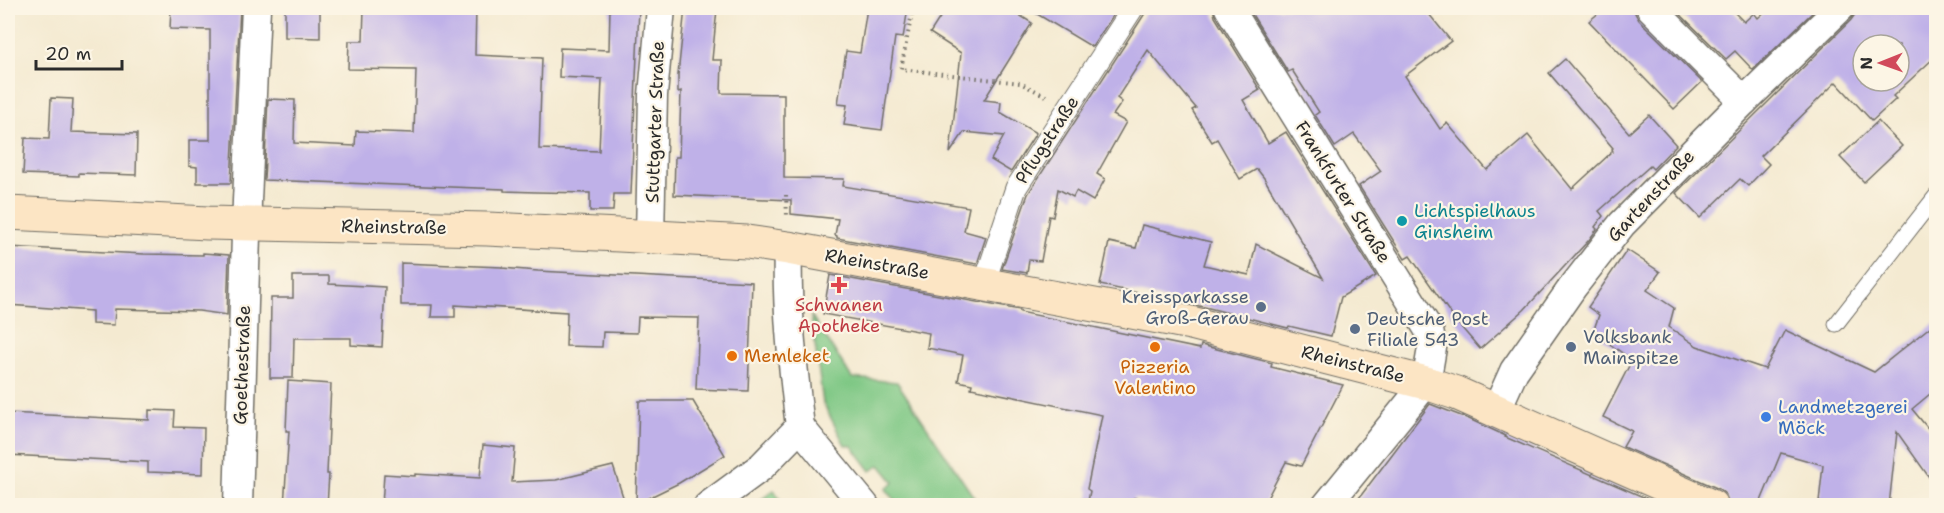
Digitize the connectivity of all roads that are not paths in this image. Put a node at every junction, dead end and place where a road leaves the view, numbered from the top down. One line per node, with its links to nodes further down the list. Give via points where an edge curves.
1 (256, 8): 10 (street, Goethestraße)
2 (661, 8): 11 (street, Stuttgarter Straße, via 653,95)
3 (1133, 8): 13 (street, Pflugstraße, via 1016,188)
4 (1229, 8): 15 (street, Frankfurter Straße, via 1429,330 1432,348)
5 (1652, 8): 7 (street)
6 (1840, 8): 7 (street, Gartenstraße)
7 (1744, 100): 16 (street, Gartenstraße, via 1622,224 1514,371)
8 (1936, 196): 14 (lane)
9 (8, 213): 10 (main road, Rheinstraße)
10 (246, 224): 11 (main road, Rheinstraße); 18 (street, Goethestraße)
11 (650, 236): 12 (main road, Rheinstraße)
12 (788, 248): 13 (main road, Rheinstraße); 17 (street, via 793,369)
13 (984, 284): 15 (main road, Rheinstraße, via 1191,323)
14 (1836, 324)
15 (1426, 383): 16 (main road, Rheinstraße); 21 (street)
16 (1496, 411): 22 (main road, Rheinstraße)
17 (800, 427): 19 (street, via 761,467); 20 (street)
18 (238, 506)
19 (708, 506)
20 (865, 506)
21 (1326, 506)
22 (1711, 506)

